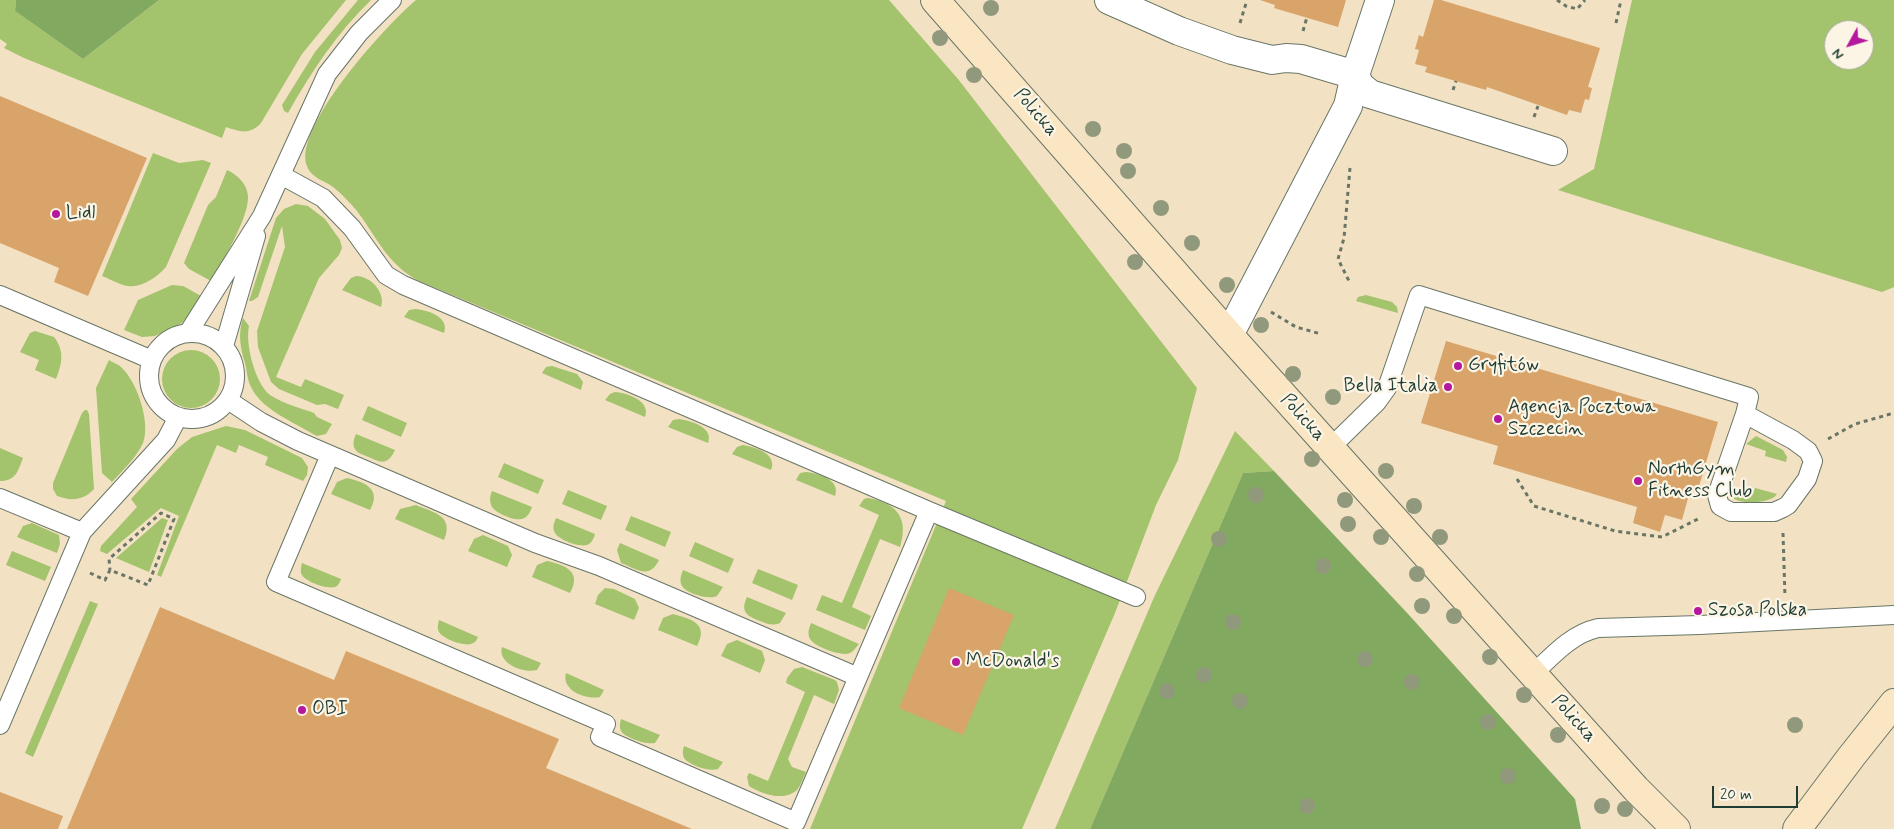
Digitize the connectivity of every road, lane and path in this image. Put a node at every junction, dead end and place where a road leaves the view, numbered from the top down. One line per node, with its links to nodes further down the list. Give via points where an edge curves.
1 (392, 0): 12 (lane, via 359,33 327,74)
2 (935, 0): 19 (street, Policka)
3 (1110, 0): 9 (street, via 1179,31 1232,50 1272,60 1301,59)
4 (1380, 0): 9 (street)
5 (1557, 0): 6 (path, via 1577,8)
6 (1585, 0)
7 (1621, 0): 8 (path)
8 (1616, 23)
9 (1355, 75): 10 (street, via 1360,86 1370,94); 16 (street, via 1348,106)
10 (1553, 151)
11 (1350, 159): 14 (path, via 1344,238 1338,260)
12 (280, 175): 13 (lane); 32 (lane, via 323,198 352,228 386,275 403,285)
13 (262, 216): 17 (lane); 20 (lane)
14 (1350, 283)
15 (0, 295): 21 (lane)
16 (1248, 298): 18 (path, via 1296,327); 19 (street)
17 (188, 333): 20 (lane, via 207,336); 21 (lane, via 167,342)
18 (1320, 334)
19 (1229, 336): 26 (street, Policka)
20 (224, 346): 22 (lane, via 234,363 235,382)
21 (152, 360): 25 (lane, via 149,377 153,394 163,408)
22 (228, 400): 25 (lane, via 214,413 196,419); 28 (lane, via 260,422)
23 (1894, 413): 27 (path, via 1855,424)
24 (1745, 414): 26 (lane, via 1749,398 1419,295 1387,388); 27 (lane); 31 (lane, via 1717,495 1720,506 1731,512 1774,512)
25 (178, 417): 34 (lane, via 166,440)
26 (1330, 448): 40 (street, Policka)
27 (1808, 451): 31 (lane, via 1813,461 1807,479 1788,505)
28 (330, 455): 41 (lane, via 535,544 598,566); 41 (lane, via 276,582 606,724 600,738 796,822)
29 (1517, 479): 33 (path, via 1534,506 1615,531 1662,536)
30 (0, 498): 34 (lane)
31 (1782, 508): 38 (path)
32 (929, 511): 37 (lane); 41 (lane)
33 (1700, 518)
34 (82, 532): 35 (lane)
35 (68, 564): 36 (path, via 105,580); 43 (lane)
36 (110, 570): 36 (path, via 109,559 161,513 174,518 148,586)
37 (1136, 597)
38 (1785, 601)
39 (1894, 615): 40 (lane, via 1589,630 1570,641)
40 (1533, 674): 44 (street, Policka)
41 (858, 677)
42 (1894, 703): 45 (street)
43 (0, 726)
44 (1676, 829)
45 (1797, 829)

